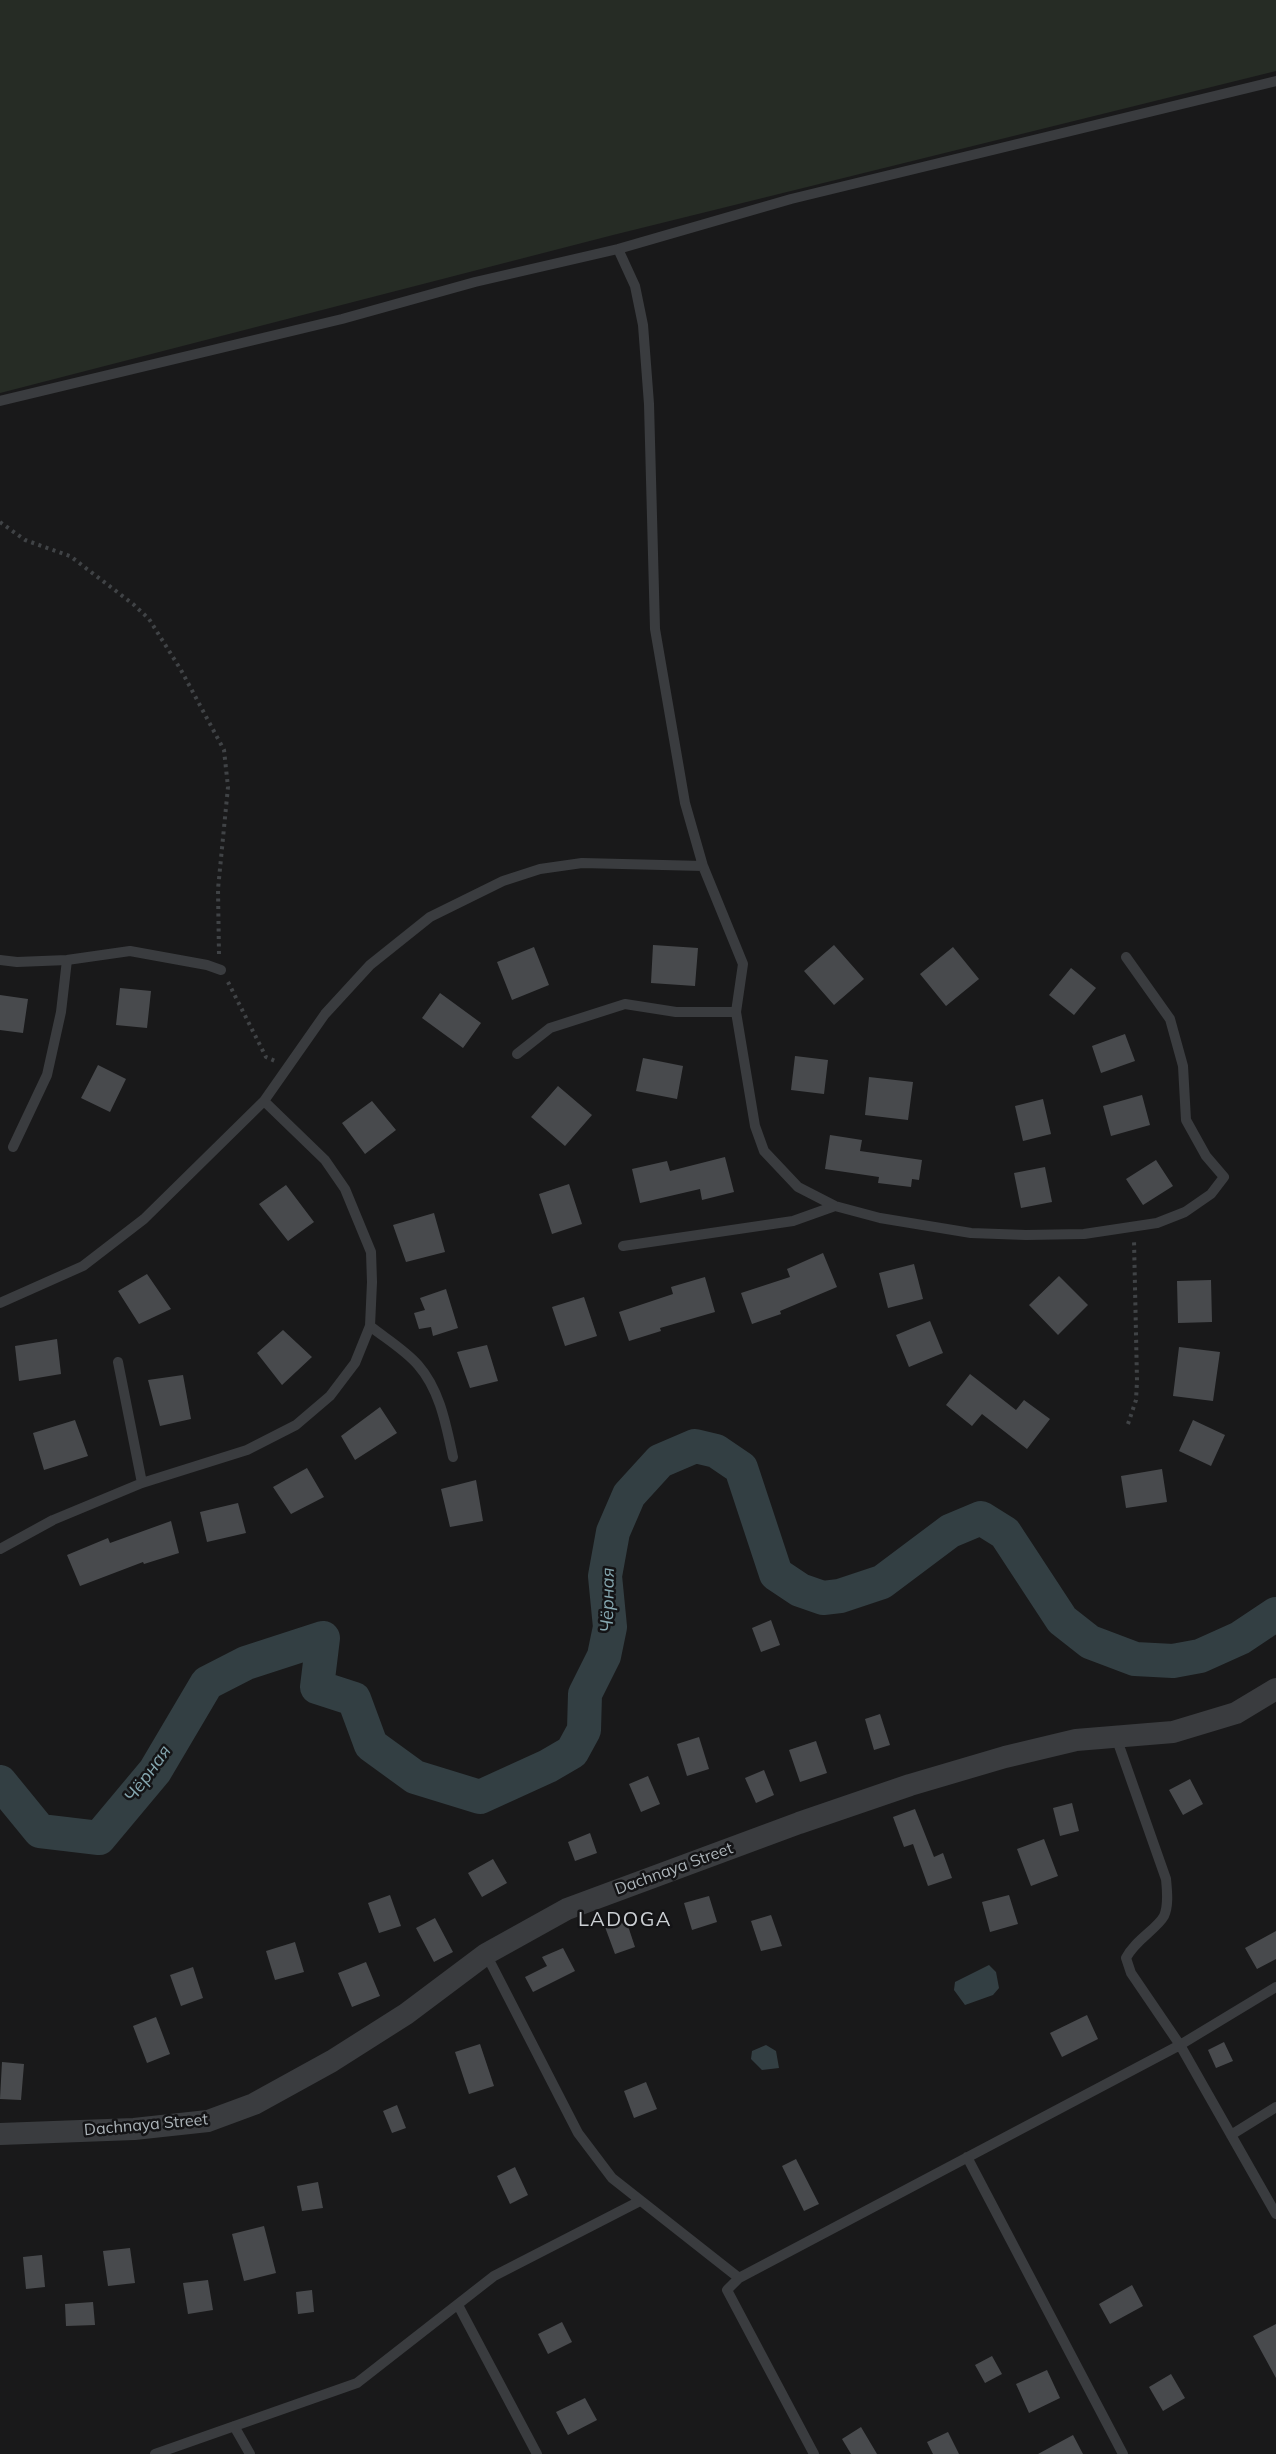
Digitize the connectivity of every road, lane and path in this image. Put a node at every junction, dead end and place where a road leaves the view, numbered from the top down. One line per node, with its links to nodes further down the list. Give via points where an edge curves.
1 (1276, 81): 2 (lane, via 791,199)
2 (618, 249): 3 (lane); 5 (lane, via 635,286 643,325 655,629 685,803)
3 (0, 401)
4 (0, 522): 9 (path, via 25,540 70,556 149,619 224,750 228,787 218,889)
5 (703, 866): 10 (lane, via 743,964); 12 (lane, via 582,863 540,869 503,881 430,917 370,965 326,1014)
6 (1126, 957): 16 (lane, via 1170,1019 1183,1066 1186,1120 1206,1156 1224,1177 1211,1194 1185,1212 1157,1224)
7 (0, 960): 8 (lane)
8 (67, 960): 9 (lane, via 130,951); 14 (lane, via 47,1075)
9 (221, 970): 12 (path, via 266,1057)
10 (736, 1012): 11 (lane, via 676,1012 625,1004 550,1028); 15 (lane, via 753,1116 764,1151 798,1187)
11 (517, 1054)
12 (288, 1066): 13 (lane)
13 (264, 1101): 18 (lane, via 144,1219 83,1266); 19 (lane, via 325,1160 345,1189 371,1252)
14 (13, 1147)
15 (835, 1206): 16 (lane, via 880,1218 971,1233 1072,1234); 17 (lane, via 793,1221)
16 (1134, 1228): 21 (path, via 1137,1381)
17 (623, 1246)
18 (0, 1303)
19 (370, 1326): 22 (lane, via 417,1364 431,1384); 23 (lane, via 355,1363 330,1396 296,1425 247,1450)
20 (118, 1362): 23 (lane)
21 (1128, 1424)
22 (453, 1457)
23 (142, 1483): 24 (lane, via 53,1520)
24 (0, 1549)
25 (1276, 1689): 26 (street, Dachnaya Street, via 1236,1713 1173,1732)
26 (1116, 1737): 27 (street, Dachnaya Street, via 1076,1740 1005,1757 799,1822 567,1909); 29 (lane, via 1166,1879 1167,1899 1164,1917 1132,1947 1126,1958 1131,1973)
27 (486, 1954): 31 (street, Dachnaya Street, via 333,2061 254,2104 208,2121 134,2129); 34 (lane, via 578,2133 612,2178)
28 (1276, 1987): 29 (lane)
29 (1180, 2045): 32 (lane); 33 (lane)
30 (1276, 2107): 32 (lane)
31 (0, 2134)
32 (1231, 2134): 35 (lane)
33 (967, 2157): 36 (lane); 43 (lane)
34 (640, 2201): 36 (lane); 37 (lane, via 494,2276)
35 (1276, 2214)
36 (739, 2278): 42 (lane, via 727,2290)
37 (458, 2305): 38 (lane, via 357,2383); 41 (lane)
38 (234, 2426): 39 (lane); 40 (lane)
39 (155, 2454)
40 (250, 2454)
41 (537, 2454)
42 (814, 2454)
43 (1123, 2454)

